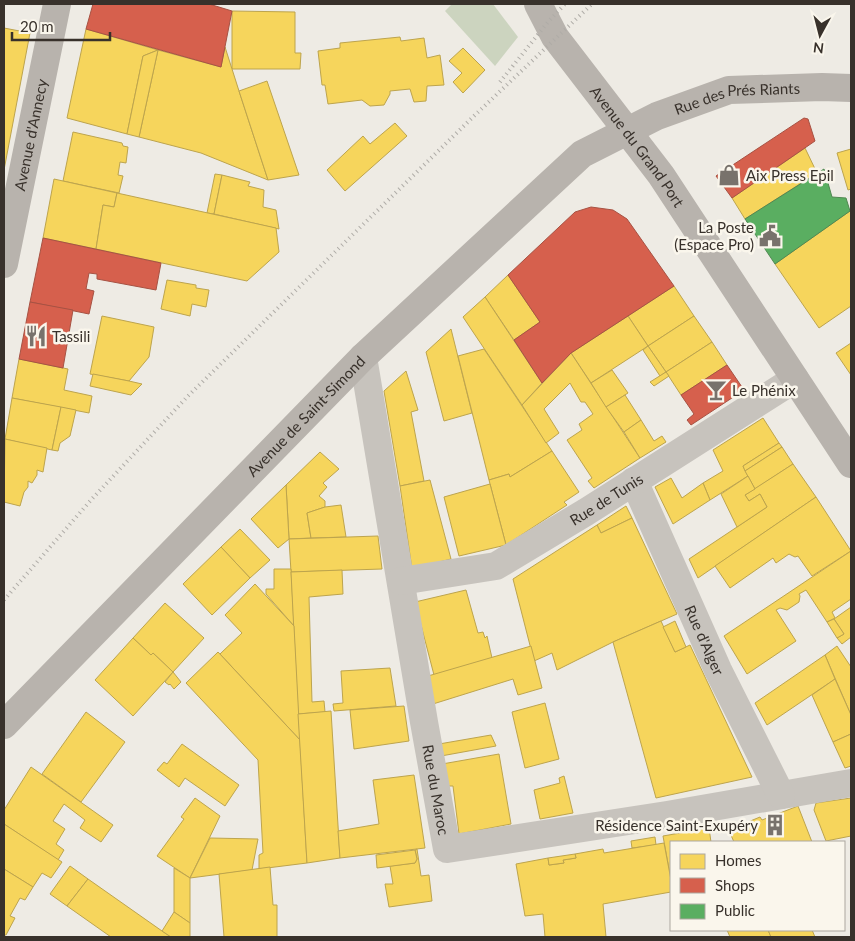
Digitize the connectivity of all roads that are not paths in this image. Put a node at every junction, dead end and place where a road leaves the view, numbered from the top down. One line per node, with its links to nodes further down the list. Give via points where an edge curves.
1 (58, 4): 5 (main road, Avenue d'Annecy)
2 (538, 4): 4 (main road, Avenue du Grand Port, via 555,37)
3 (851, 88): 4 (main road, Rue des Prés Riants, via 730,90)
4 (628, 130): 6 (main road, Avenue de Saint-Simond, via 582,154); 7 (main road, Avenue du Grand Port)
5 (4, 264)
6 (363, 357): 10 (street, Rue du Maroc); 11 (main road, Avenue de Saint-Simond)
7 (796, 379): 8 (main road, Avenue du Grand Port); 9 (street, Rue de Tunis)
8 (851, 464)
9 (634, 481): 10 (street, Rue de Tunis, via 496,566); 13 (street, Rue d'Alger, via 718,670)
10 (401, 581): 13 (street, Rue du Maroc, via 447,849)
11 (4, 725)
12 (851, 783): 13 (street, Rue du Maroc)
13 (781, 795)

